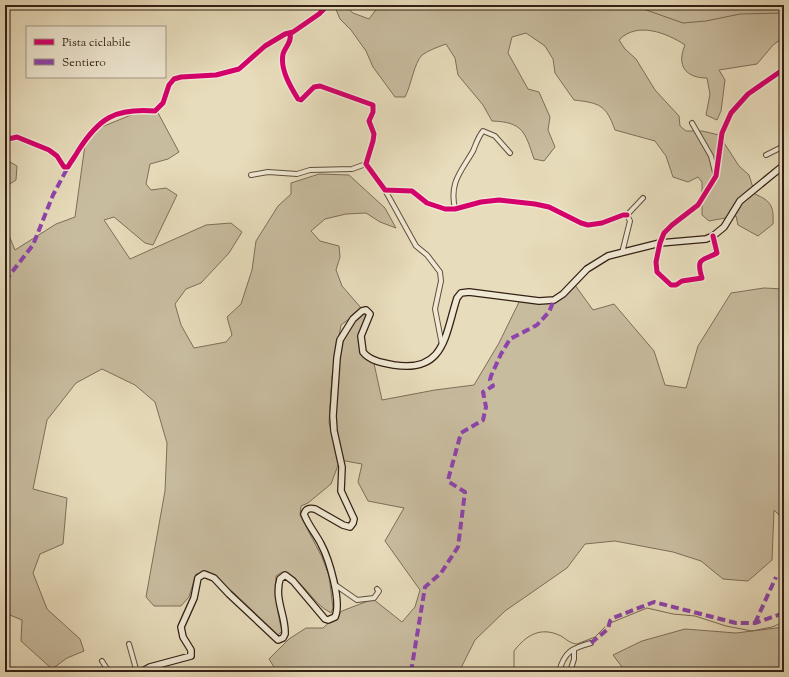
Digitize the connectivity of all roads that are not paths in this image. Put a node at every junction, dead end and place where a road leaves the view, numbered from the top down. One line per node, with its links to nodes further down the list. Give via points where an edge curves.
1 (328, 5): 2 (street)
2 (290, 34): 7 (street, via 285,34 265,46 239,69 216,75 174,79 169,85 163,103 155,110 125,111 103,121 87,136 68,167 64,167 57,156 48,150 17,137); 11 (street, via 284,53 285,73 298,99 301,100 314,87 320,86 373,105 369,121 374,134)
3 (784, 69): 14 (street, via 748,94 731,113 722,133)
4 (5, 88): 5 (street)
5 (5, 114)
6 (692, 123): 14 (street, via 711,156)
7 (5, 137)
8 (784, 146): 10 (street)
9 (510, 153): 17 (street, via 495,136 483,131 481,133 454,186 453,200)
10 (766, 155)
11 (366, 164): 13 (street, via 352,169); 15 (street)
12 (784, 165): 19 (main road, via 740,201 724,227)
13 (251, 175)
14 (716, 176): 20 (street, via 698,205 664,233)
15 (385, 190): 17 (street, via 406,189 427,203 445,209); 22 (street, via 416,246 440,272 441,281 435,309)
16 (643, 198): 18 (street)
17 (456, 209): 18 (street, via 487,201 525,202 549,207 588,225)
18 (627, 215): 21 (street, via 630,221)
19 (713, 236): 20 (main road, via 706,239); 20 (street, via 717,253 705,257 700,264 702,278 682,281 676,285 671,285 656,269)
20 (660, 243): 21 (main road)
21 (622, 253): 22 (main road, via 608,256 593,264 554,300 539,301 461,293 456,298)
22 (442, 345): 23 (main road, via 434,358 409,366 373,359 365,355 362,346 361,336 370,314 366,310 353,319 340,340 333,423 342,467 341,491 354,523 350,526 343,525 310,508 304,514 326,554)
23 (333, 583): 24 (street, via 357,600 374,598 380,591); 30 (main road, via 337,610 335,617 328,620 290,578 285,575 282,577 279,582 279,600 285,634 280,640 275,639 214,578 204,574 198,578 194,598 180,627 191,650 191,656 150,667)
24 (377, 588)
25 (590, 643): 27 (street)
26 (129, 644): 30 (street, via 136,669)
27 (574, 650): 31 (street, via 561,661); 32 (street)
28 (102, 661): 29 (street)
29 (109, 672)
30 (141, 672)
31 (559, 672)
32 (570, 672)

